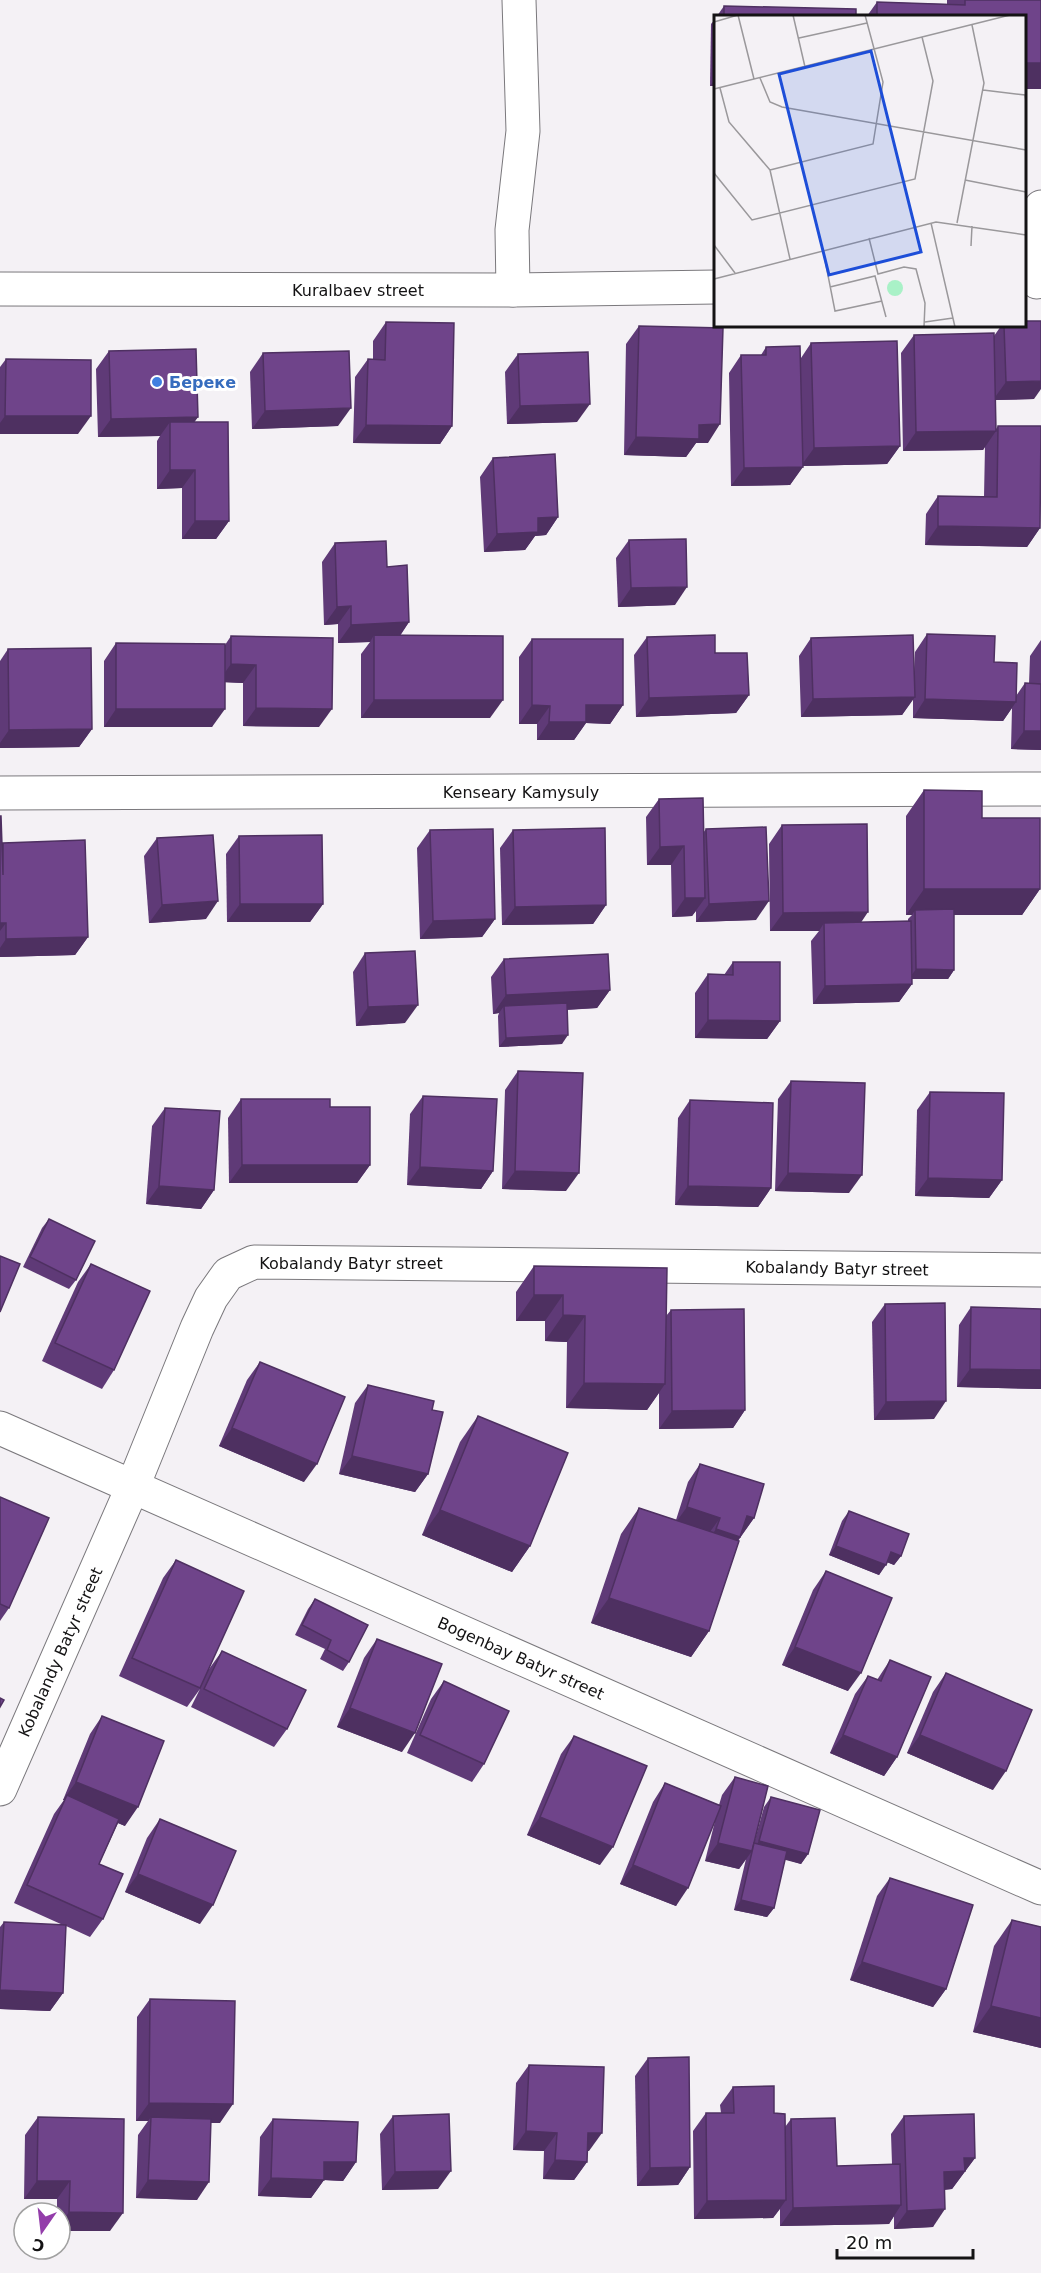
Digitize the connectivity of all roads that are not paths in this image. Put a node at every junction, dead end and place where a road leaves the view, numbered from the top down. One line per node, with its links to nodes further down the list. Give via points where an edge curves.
1 (519, 0): 6 (street, via 523,131 513,230)
2 (1041, 207): 3 (street)
3 (1034, 282)
4 (714, 287): 6 (street, Kuralbaev street)
5 (0, 289): 6 (street, Kuralbaev street)
6 (513, 290)
7 (1041, 789): 8 (street, Kenseary Kamysuly)
8 (0, 793)
9 (1041, 1270): 11 (street, Kobalandy Batyr street, via 254,1262 228,1274 211,1298)
10 (0, 1428): 11 (street, Bogenbay Batyr street)
11 (133, 1486): 12 (street, Kobalandy Batyr street); 13 (street, Bogenbay Batyr street)
12 (0, 1789)
13 (1041, 1888)

